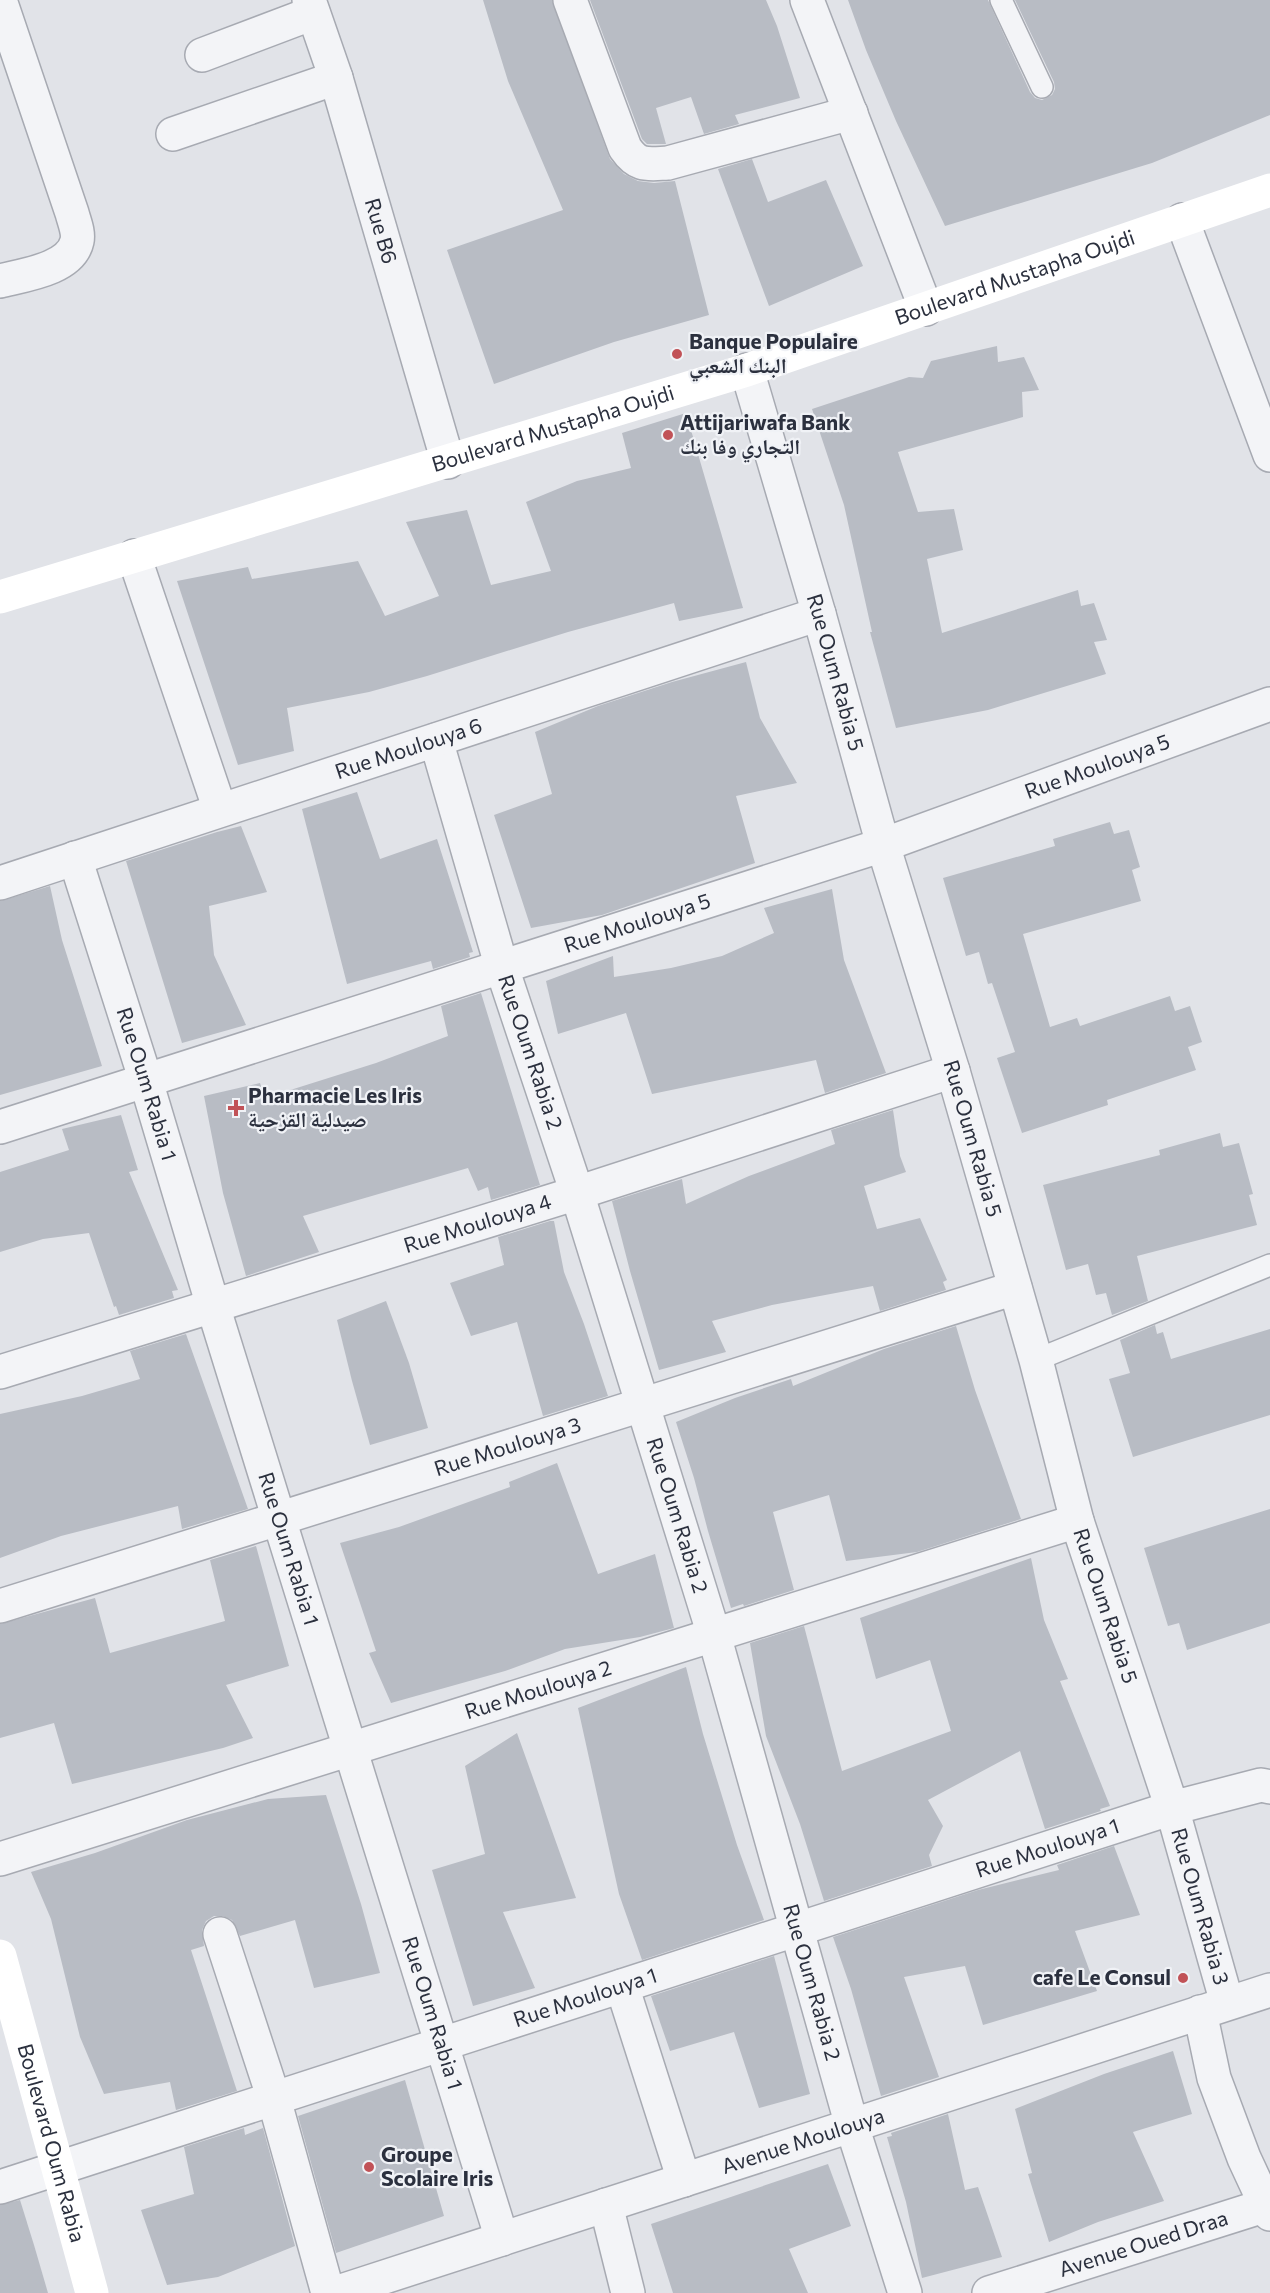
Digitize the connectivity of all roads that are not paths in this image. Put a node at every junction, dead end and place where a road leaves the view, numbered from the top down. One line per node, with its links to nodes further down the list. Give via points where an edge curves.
1 (0, 0): 13 (street, via 78,240 59,265)
2 (570, 0): 9 (street, via 625,148 632,159 644,164 668,163)
3 (807, 0): 9 (street)
4 (1001, 0): 8 (lane)
5 (311, 7): 6 (street); 7 (street, Rue B6)
6 (202, 56)
7 (336, 78): 10 (street); 17 (street, Rue B6)
8 (1042, 87)
9 (851, 113): 14 (street)
10 (173, 134)
11 (1270, 190): 12 (main road, Boulevard Mustapha Oujdi)
12 (1182, 220): 14 (main road, Boulevard Mustapha Oujdi); 16 (street)
13 (0, 281)
14 (926, 309): 15 (main road, Boulevard Mustapha Oujdi)
15 (747, 370): 17 (main road, Boulevard Mustapha Oujdi); 20 (street, Rue Oum Rabia 5)
16 (1270, 455)
17 (448, 462): 18 (main road, Boulevard Mustapha Oujdi)
18 (134, 556): 19 (main road, Boulevard Mustapha Oujdi); 23 (street)
19 (0, 597)
20 (819, 614): 22 (street, Rue Moulouya 6); 24 (street, Rue Oum Rabia 5)
21 (1270, 704): 24 (street, Rue Moulouya 5)
22 (435, 740): 23 (street, Rue Moulouya 6); 27 (street, Rue Oum Rabia 2)
23 (220, 810): 25 (street, Rue Moulouya 6)
24 (883, 845): 27 (street, Rue Moulouya 5); 28 (street, Rue Oum Rabia 5)
25 (75, 858): 26 (street, Rue Moulouya 6); 29 (street, Rue Oum Rabia 1)
26 (0, 883)
27 (502, 968): 29 (street, Rue Moulouya 5); 31 (street, Rue Oum Rabia 2)
28 (953, 1071): 31 (street, Rue Moulouya 4); 33 (street, Rue Oum Rabia 5)
29 (146, 1081): 30 (street, Rue Moulouya 5); 34 (street, Rue Oum Rabia 1)
30 (0, 1127)
31 (577, 1193): 34 (street, Rue Moulouya 4); 37 (street, Rue Oum Rabia 2)
32 (1270, 1265): 35 (lane)
33 (1015, 1288): 35 (street, Rue Oum Rabia 5); 37 (street, Rue Moulouya 3)
34 (213, 1306): 36 (street, Rue Moulouya 4); 38 (street, Rue Oum Rabia 1)
35 (1036, 1360): 39 (street, Rue Oum Rabia 5)
36 (0, 1372)
37 (643, 1406): 38 (street, Rue Moulouya 3); 41 (street, Rue Oum Rabia 2)
38 (279, 1519): 40 (street, Rue Moulouya 3); 42 (street, Rue Oum Rabia 1)
39 (1077, 1521): 41 (street, Rue Moulouya 2); 44 (street, Rue Oum Rabia 5)
40 (0, 1606)
41 (714, 1635): 42 (street, Rue Moulouya 2); 46 (street, Rue Oum Rabia 2)
42 (350, 1749): 45 (street, Rue Moulouya 2); 52 (street, Rue Oum Rabia 1)
43 (1267, 1785): 44 (street)
44 (1172, 1808): 46 (street, Rue Moulouya 1); 51 (street, Rue Oum Rabia 3)
45 (0, 1859)
46 (798, 1929): 49 (street, Rue Moulouya 1); 54 (street, Rue Oum Rabia 2)
47 (220, 1934): 53 (street)
48 (0, 1956): 55 (main road, Boulevard Oum Rabia)
49 (622, 1986): 52 (street, Rue Moulouya 1); 56 (street)
50 (1270, 1989): 51 (street, Avenue Moulouya)
51 (1213, 2008): 54 (street, Avenue Moulouya); 59 (street, Rue Oum Rabia 3, via 1214,2078)
52 (441, 2044): 53 (street, Rue Moulouya 1); 60 (street, Rue Oum Rabia 1)
53 (274, 2099): 55 (street, Rue Moulouya 1); 63 (street)
54 (852, 2126): 56 (street, Avenue Moulouya); 66 (street, Rue Oum Rabia 2)
55 (58, 2168): 57 (street, Rue Moulouya 1); 62 (main road, Boulevard Oum Rabia)
56 (684, 2180): 58 (street, Avenue Moulouya)
57 (0, 2187)
58 (606, 2205): 60 (street, Avenue Moulouya); 65 (street)
59 (1268, 2208): 67 (street, Avenue Oued Draa)
60 (502, 2239): 61 (street, Avenue Moulouya)
61 (417, 2280): 64 (street, Avenue Moulouya)
62 (92, 2293)
63 (327, 2293)
64 (335, 2293)
65 (628, 2293)
66 (905, 2293)
67 (989, 2293)

